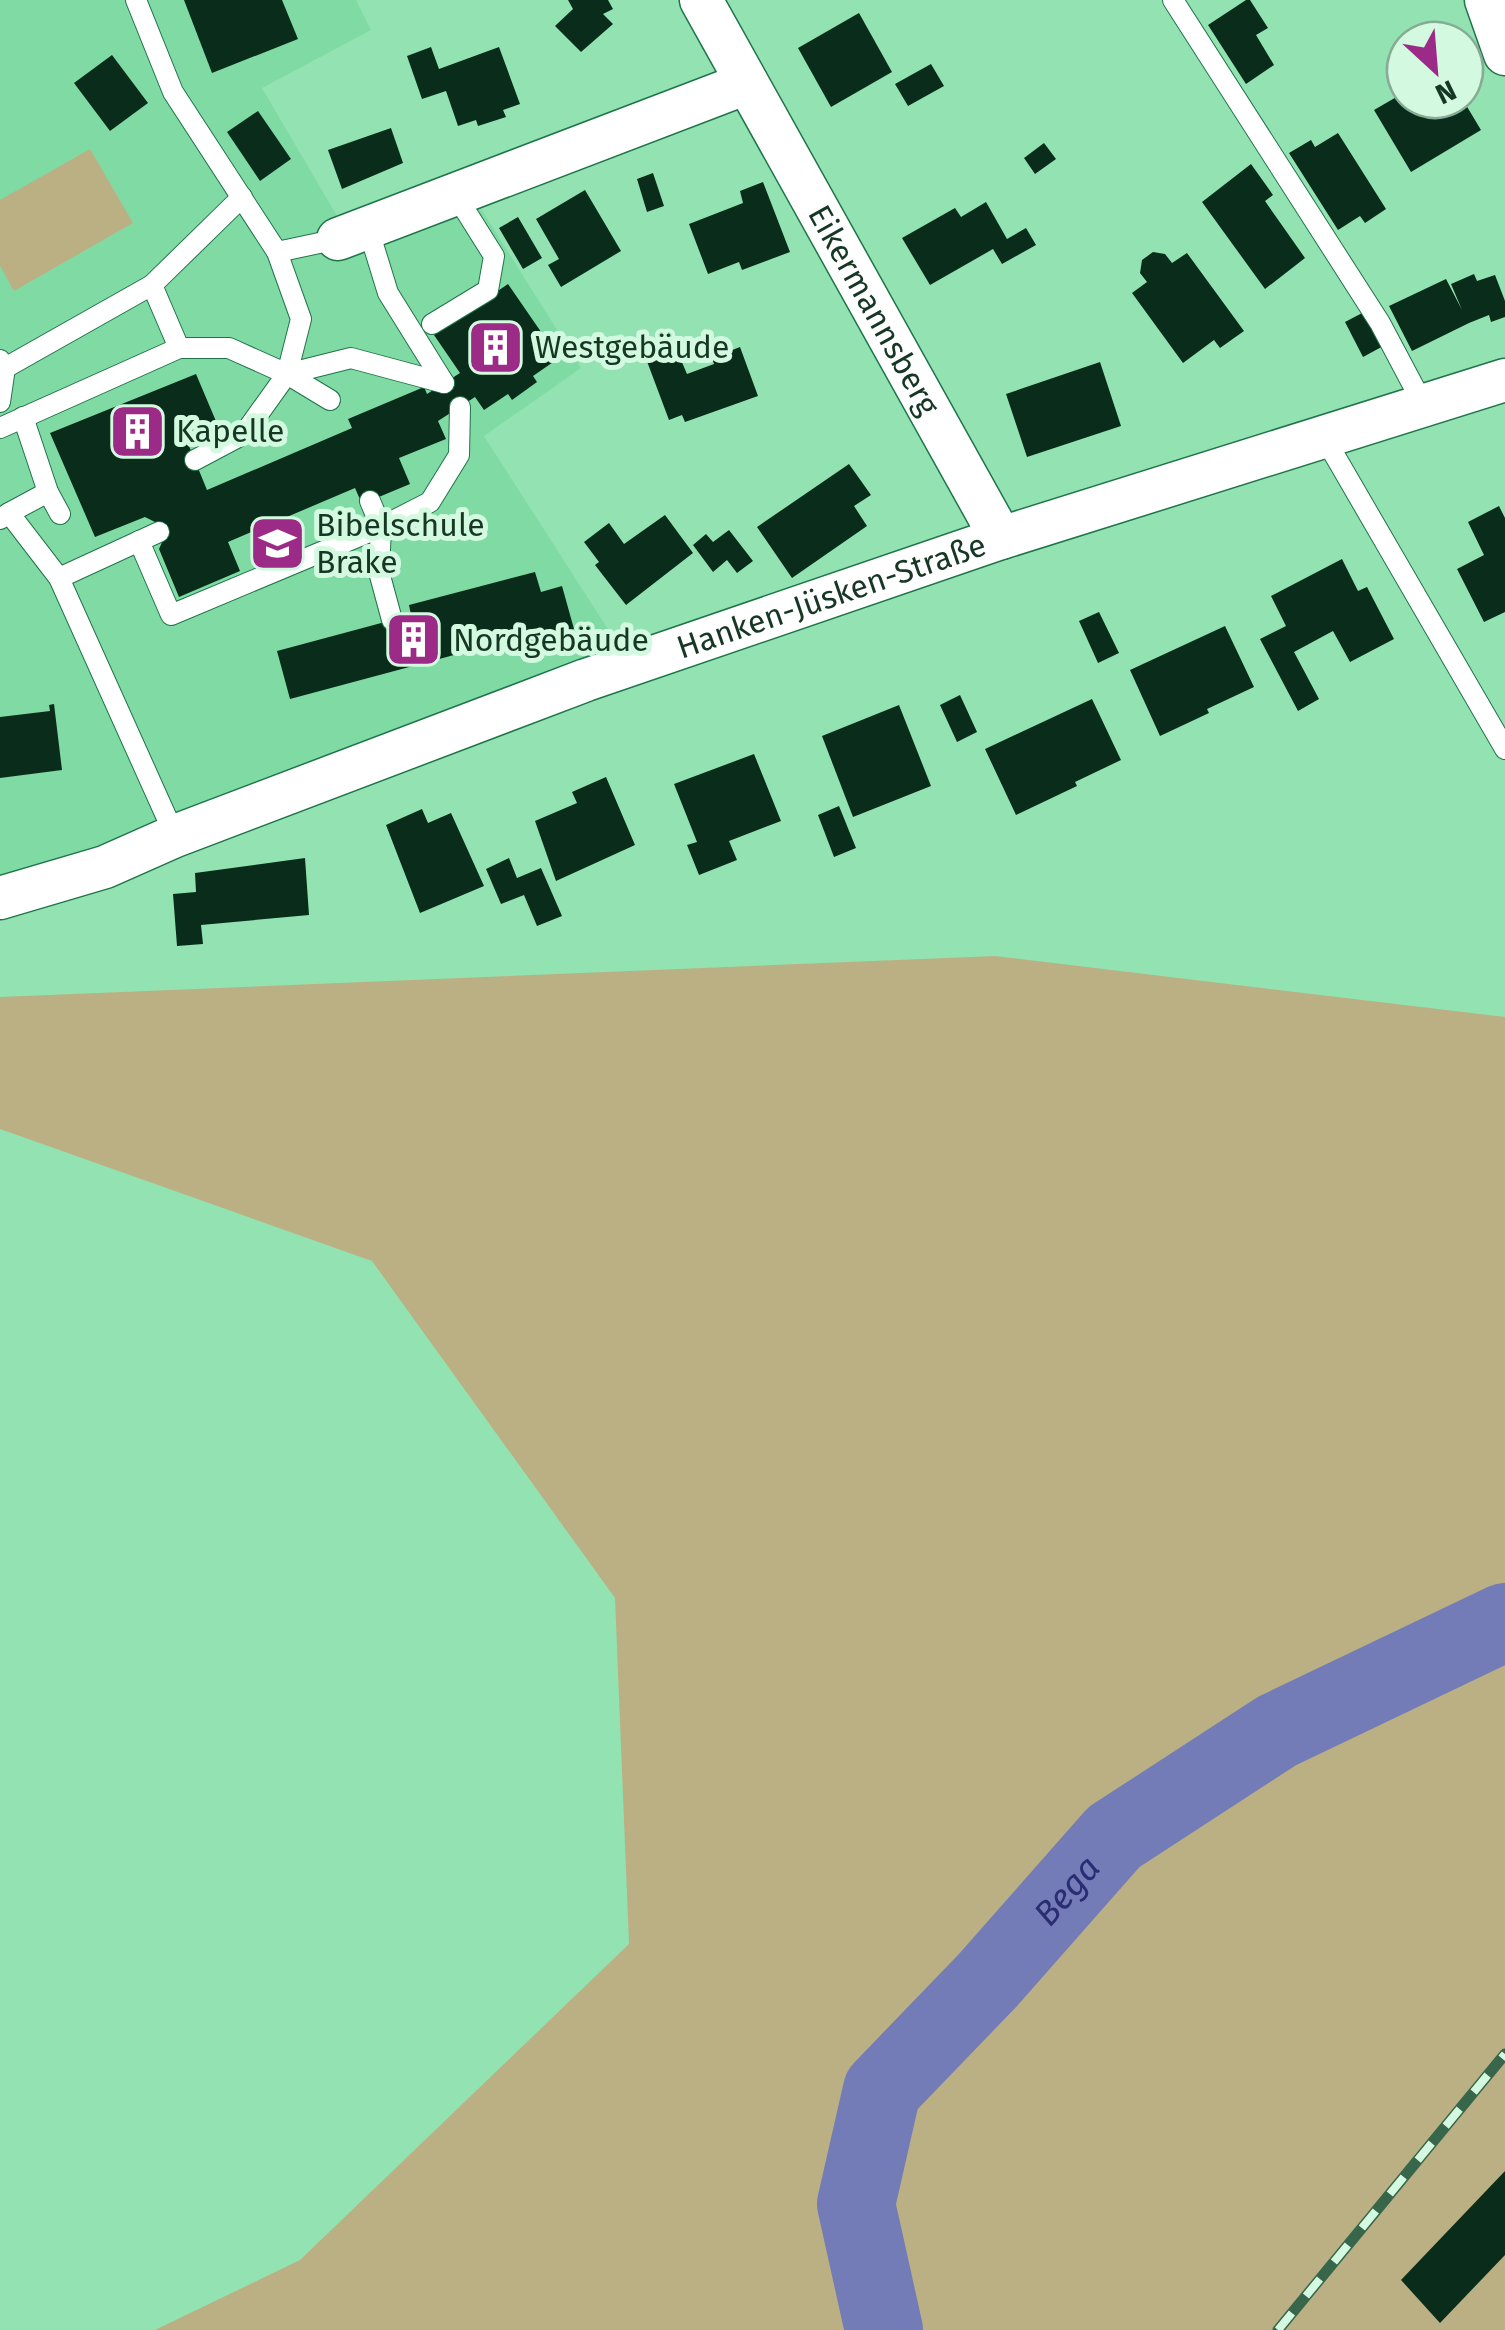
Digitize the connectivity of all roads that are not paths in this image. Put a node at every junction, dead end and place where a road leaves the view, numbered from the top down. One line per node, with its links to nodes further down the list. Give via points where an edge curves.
1 (136, 0): 8 (lane, via 173,92)
2 (701, 0): 6 (street, Eikermannsberg)
3 (1173, 0): 19 (lane, via 1380,323)
4 (1486, 0): 5 (street)
5 (1505, 54)
6 (747, 83): 7 (street); 30 (street, Eikermannsberg)
7 (455, 194): 9 (street); 12 (lane, via 494,256 488,290)
8 (242, 197): 10 (lane); 11 (lane)
9 (353, 234): 10 (lane); 15 (lane, via 444,383 351,358)
10 (277, 252): 15 (lane, via 301,319)
11 (152, 285): 13 (lane); 14 (lane)
12 (432, 324)
13 (178, 348): 15 (lane, via 229,348); 21 (lane)
14 (2, 364): 18 (lane)
15 (287, 374): 17 (lane); 24 (lane, via 244,434)
16 (1505, 380): 19 (street, Hanken-Jüsken-Straße)
17 (330, 400)
18 (0, 402)
19 (1424, 406): 23 (street, Hanken-Jüsken-Straße)
20 (460, 407): 29 (lane, via 459,454 430,502)
21 (24, 417): 22 (lane); 25 (lane)
22 (0, 428)
23 (1324, 437): 30 (street, Hanken-Jüsken-Straße); 33 (lane)
24 (195, 460)
25 (48, 492): 27 (lane); 28 (lane)
26 (370, 501): 29 (lane)
27 (60, 514)
28 (4, 516): 31 (lane)
29 (381, 527): 31 (lane, via 171,615 149,536); 32 (lane, via 379,572)
30 (1001, 538): 34 (street, Hanken-Jüsken-Straße, via 586,680)
31 (58, 578): 34 (lane)
32 (392, 620)
33 (1505, 749)
34 (175, 836): 35 (street, Hanken-Jüsken-Straße)
35 (0, 898)

